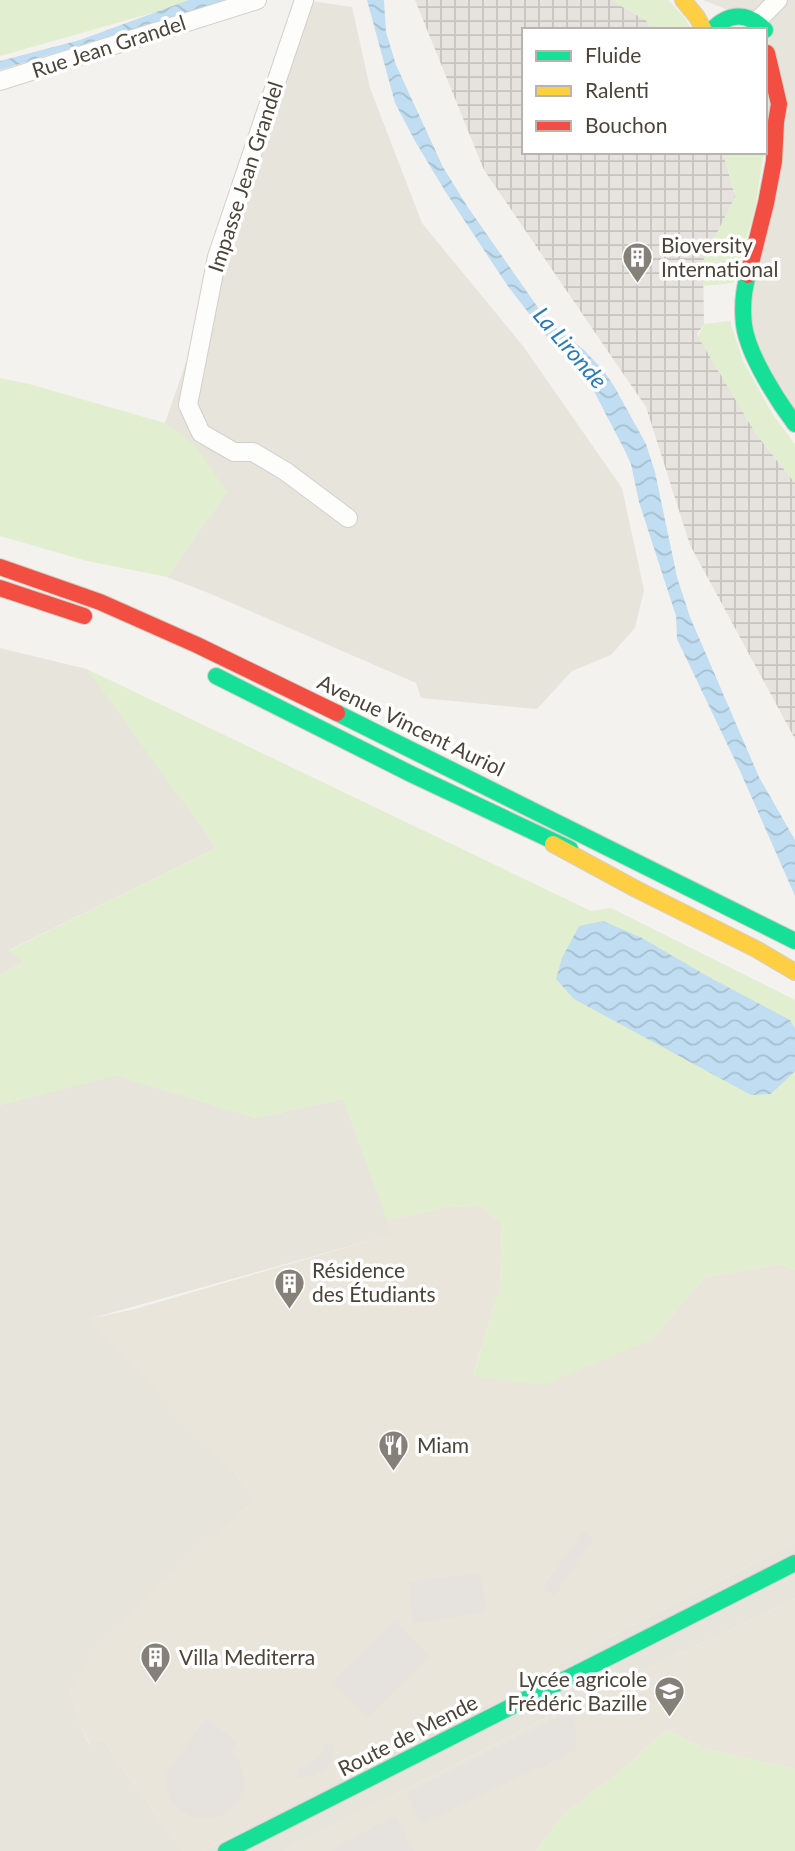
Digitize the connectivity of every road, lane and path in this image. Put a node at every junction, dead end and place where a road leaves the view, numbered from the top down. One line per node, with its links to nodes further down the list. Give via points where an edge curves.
1 (257, 0): 11 (street, Rue Jean Grandel)
2 (304, 0): 15 (street, Impasse Jean Grandel, via 217,257 188,405 201,433 234,452 253,452)
3 (683, 0): 8 (main road)
4 (778, 0): 7 (street)
5 (714, 5): 6 (main road)
6 (732, 15): 7 (main road, via 749,17); 9 (main road)
7 (762, 27)
8 (703, 28)
9 (714, 28)
10 (767, 60): 13 (main road, via 779,104)
11 (0, 81)
12 (767, 107): 13 (main road)
13 (776, 121): 14 (main road, via 766,203 743,293 744,327 756,360)
14 (795, 424)
15 (348, 519)
16 (0, 567): 20 (main road, Avenue Vincent Auriol, via 154,625)
17 (0, 588): 18 (main road)
18 (96, 621)
19 (199, 667): 21 (main road, Avenue Vincent Auriol)
20 (352, 721): 22 (main road, via 554,809); 23 (main road, Avenue Vincent Auriol)
21 (511, 821): 24 (main road, Avenue Vincent Auriol); 25 (main road)
22 (795, 928)
23 (795, 941)
24 (795, 960)
25 (795, 972)
26 (795, 1563): 27 (main road, Route de Mende)
27 (226, 1851)

